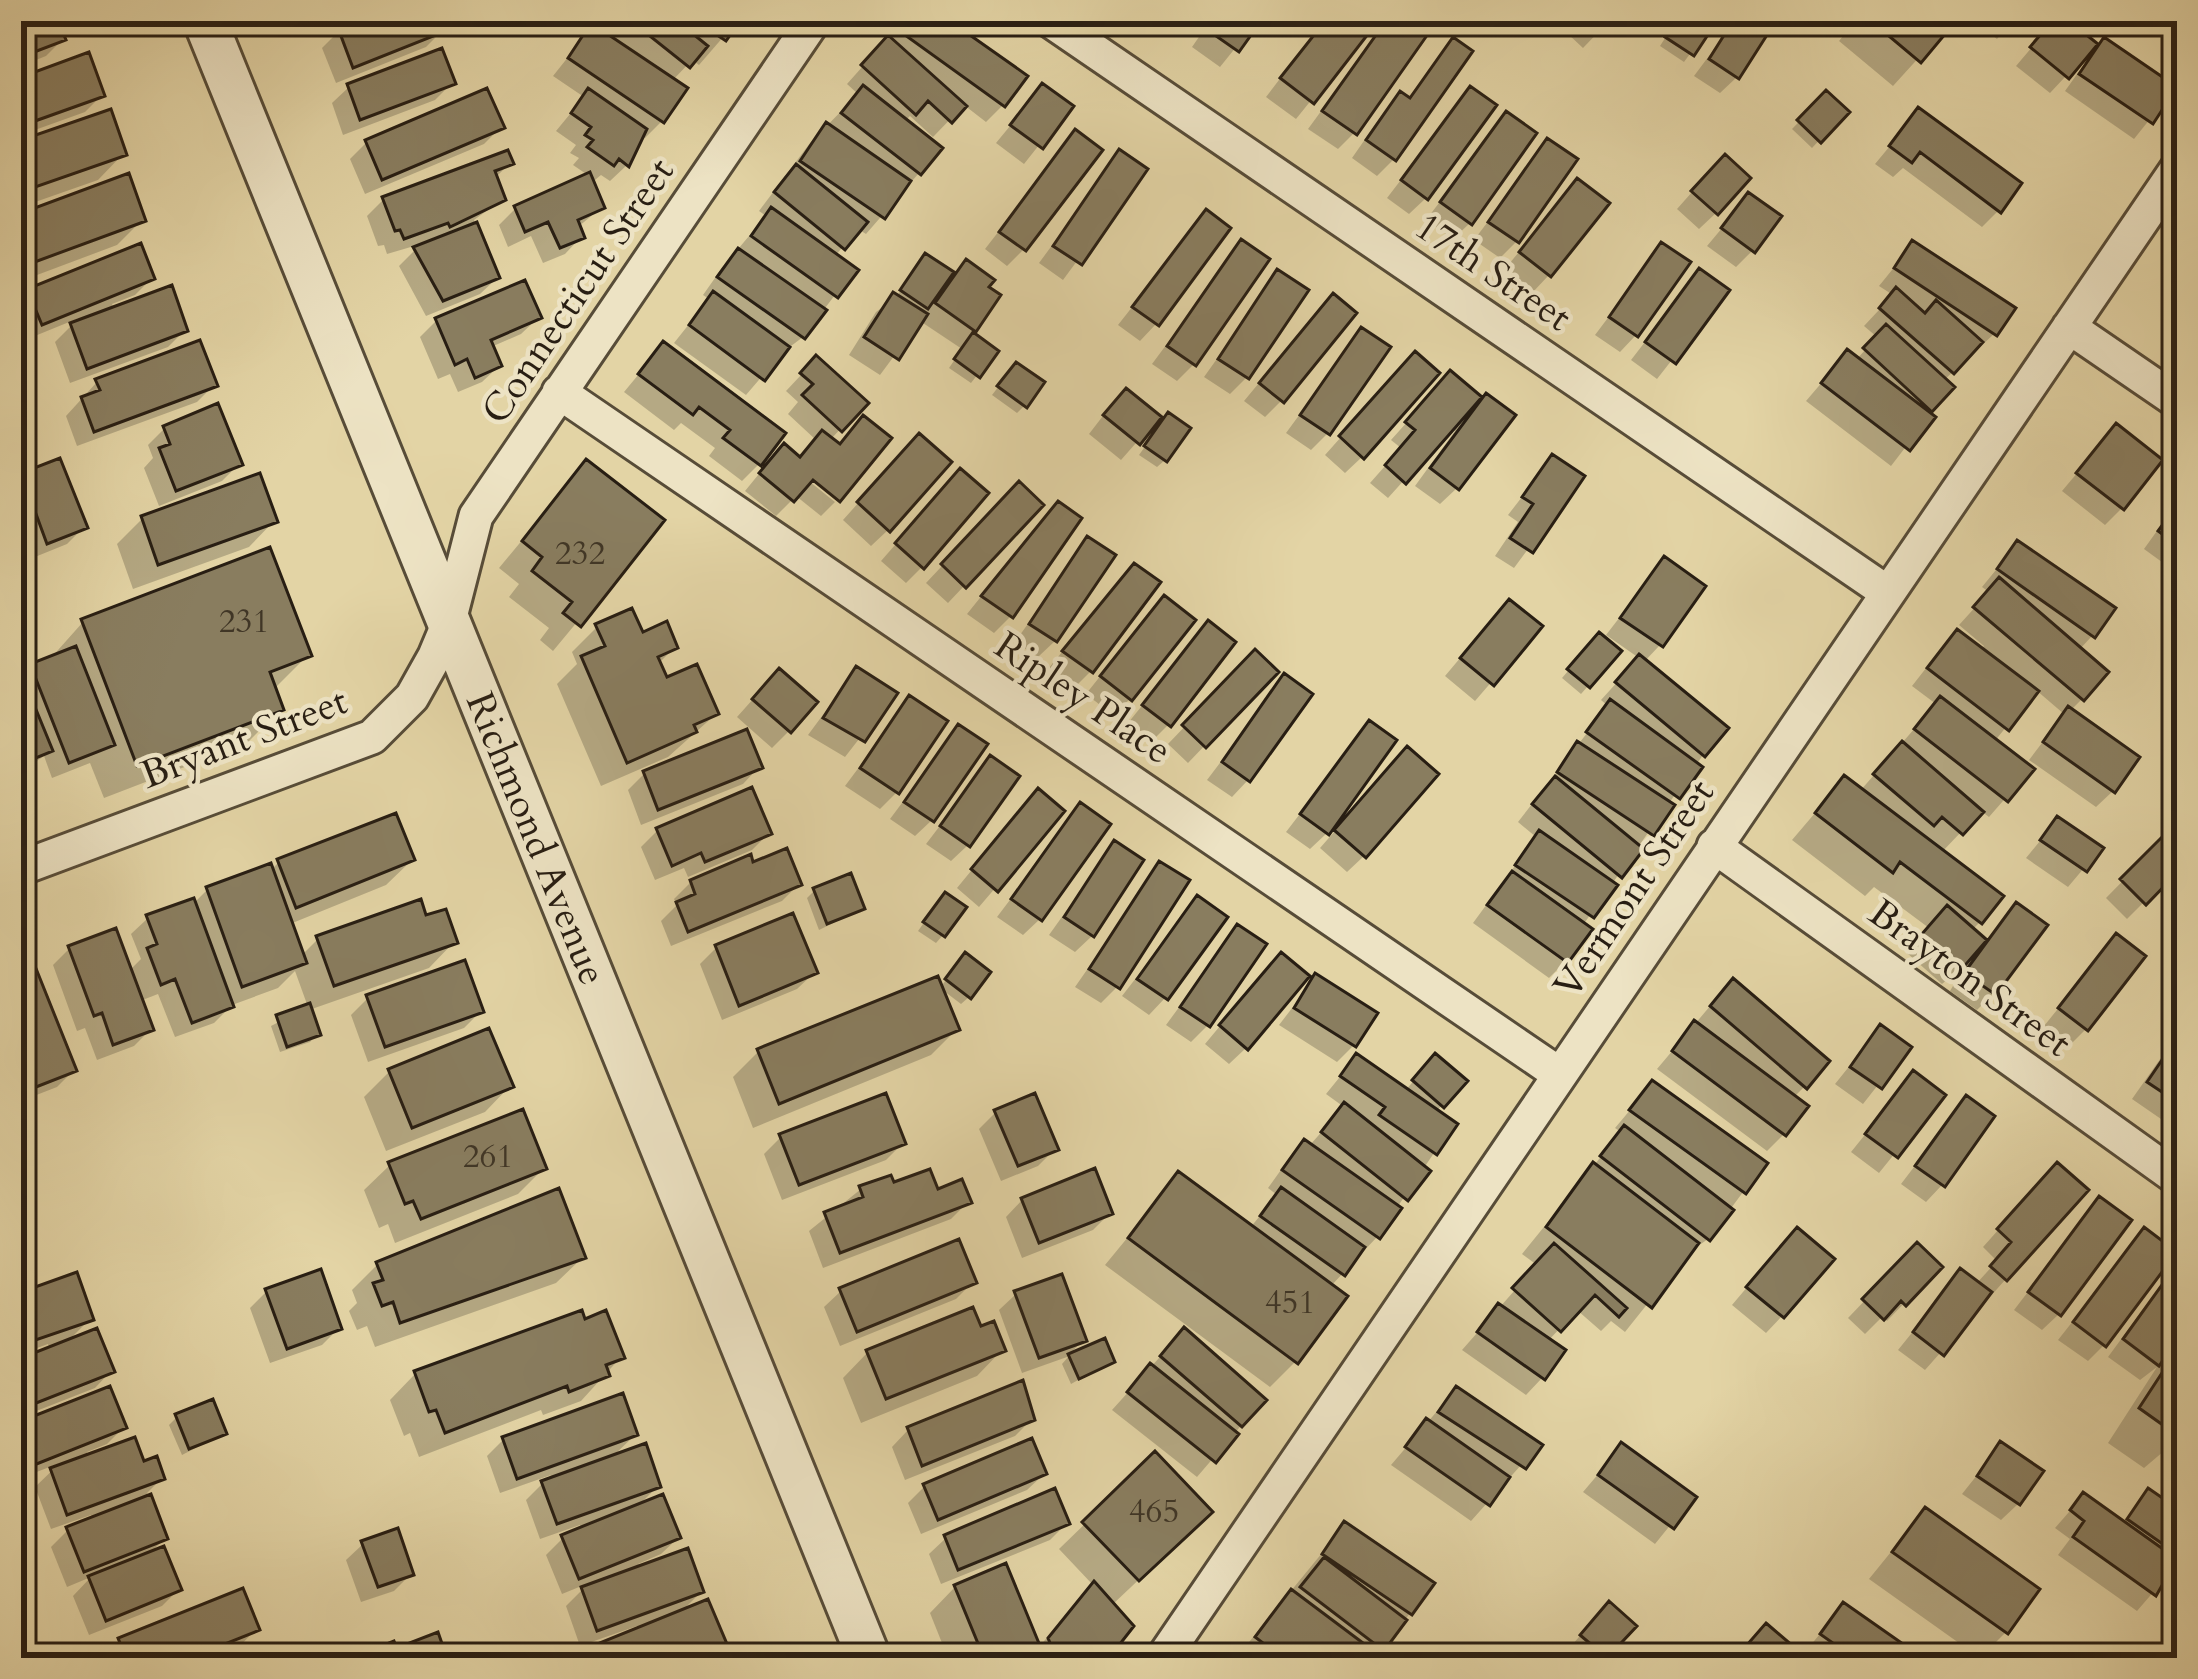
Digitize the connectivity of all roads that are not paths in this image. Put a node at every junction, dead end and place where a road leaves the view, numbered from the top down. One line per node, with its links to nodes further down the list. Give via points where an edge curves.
1 (206, 21): 9 (street, Richmond Avenue)
2 (814, 21): 6 (street, Connecticut Street)
3 (1052, 21): 8 (street, 17th Street)
4 (2177, 169): 5 (street, Vermont Street)
5 (2069, 327): 7 (street); 8 (street, Vermont Street)
6 (559, 392): 9 (street, Connecticut Street, via 476,516); 12 (street, Ripley Place)
7 (2177, 401)
8 (1888, 593): 10 (street, Vermont Street)
9 (448, 625): 11 (street, Bryant Street, via 412,697 372,736); 14 (street, Richmond Avenue)
10 (1714, 846): 12 (street, Vermont Street); 13 (street, Brayton Street)
11 (21, 868)
12 (1559, 1074): 15 (street, Vermont Street)
13 (2177, 1178)
14 (869, 1658)
15 (1163, 1658)

